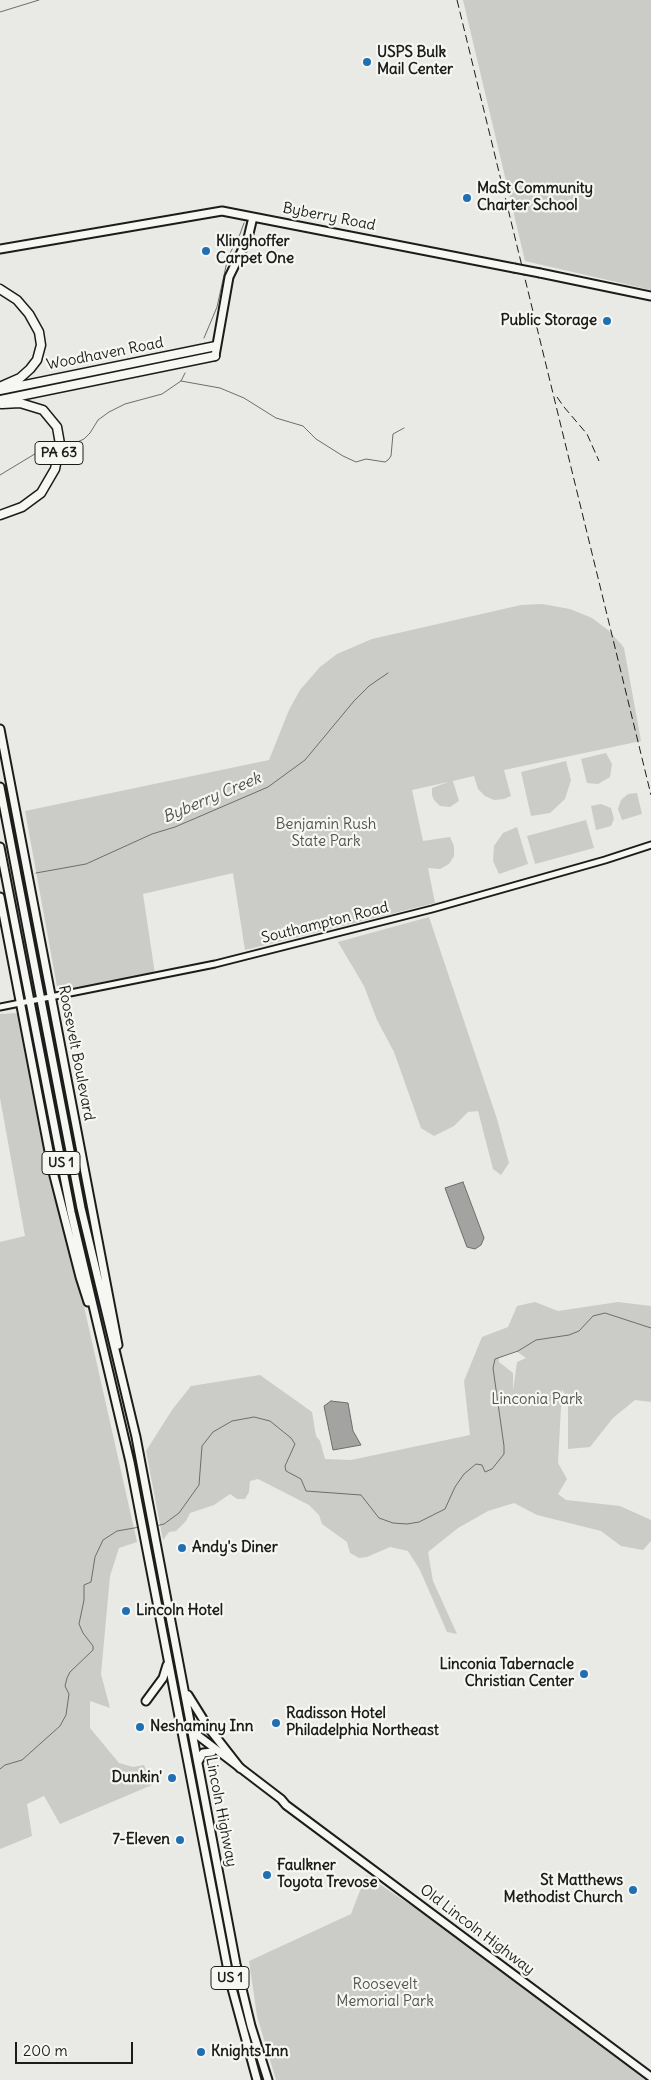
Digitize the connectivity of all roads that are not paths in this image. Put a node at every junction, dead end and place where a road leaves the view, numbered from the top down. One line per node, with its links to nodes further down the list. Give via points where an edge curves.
1 (253, 217): 2 (main road, Byberry Road, via 212,212); 4 (main road, Byberry Road, bridge); 5 (main road, via 248,238 229,277)
2 (0, 249)
3 (0, 289): 7 (highway, via 26,309 36,326 41,345 30,370)
4 (651, 296)
5 (216, 346): 6 (main road); 7 (highway, Woodhaven Road)
6 (215, 356): 8 (highway, Woodhaven Road)
7 (0, 388)
8 (0, 402): 9 (highway, PA 63, via 20,403 42,410 57,426 60,444 55,469 44,488 27,504)
9 (0, 515)
10 (0, 729): 12 (main road, Roosevelt Boulevard / US 1)
11 (0, 787): 16 (main road, Roosevelt Boulevard / US 1)
12 (21, 838): 16 (main road); 19 (main road, Roosevelt Boulevard / US 1)
13 (651, 845): 19 (street, Southampton Road, via 432,909 215,964)
14 (0, 847): 17 (main road, US 1)
15 (0, 872): 17 (main road)
16 (20, 890): 20 (main road, Roosevelt Boulevard / US 1)
17 (9, 893): 21 (main road, US 1)
18 (0, 897): 22 (main road, US 1)
19 (52, 998): 20 (street, Southampton Road); 25 (main road, Roosevelt Boulevard / US 1)
20 (41, 1000): 21 (street, Southampton Road); 25 (main road, Roosevelt Boulevard / US 1, via 82,1208)
21 (30, 1003): 22 (street, Southampton Road); 24 (main road, US 1)
22 (21, 1004): 23 (street, Southampton Road); 24 (main road, US 1, via 58,1193)
23 (0, 1007)
24 (96, 1323): 27 (main road, Lincoln Highway / US 1, via 125,1439)
25 (123, 1383): 26 (main road, Roosevelt Boulevard / US 1)
26 (152, 1517): 28 (main road, Lincoln Highway / US 1)
27 (167, 1660): 29 (main road, via 163,1678); 30 (main road, Lincoln Highway / US 1)
28 (184, 1687): 31 (main road, Lincoln Highway / US 1); 34 (main road, via 208,1727)
29 (146, 1701)
30 (180, 1726): 31 (main road, Old Lincoln Highway); 37 (main road, Lincoln Highway / US 1, via 230,1981)
31 (192, 1734): 32 (main road, Old Lincoln Highway); 33 (main road, Lincoln Highway / US 1); 34 (main road, Old Lincoln Highway)
32 (212, 1752): 33 (main road, via 203,1753); 35 (main road, Old Lincoln Highway)
33 (198, 1762): 38 (main road, Lincoln Highway / US 1, via 236,1964)
34 (240, 1768): 35 (main road, Old Lincoln Highway)
35 (286, 1805): 36 (main road, Old Lincoln Highway)
36 (651, 2077)
37 (257, 2080)
38 (268, 2080)

